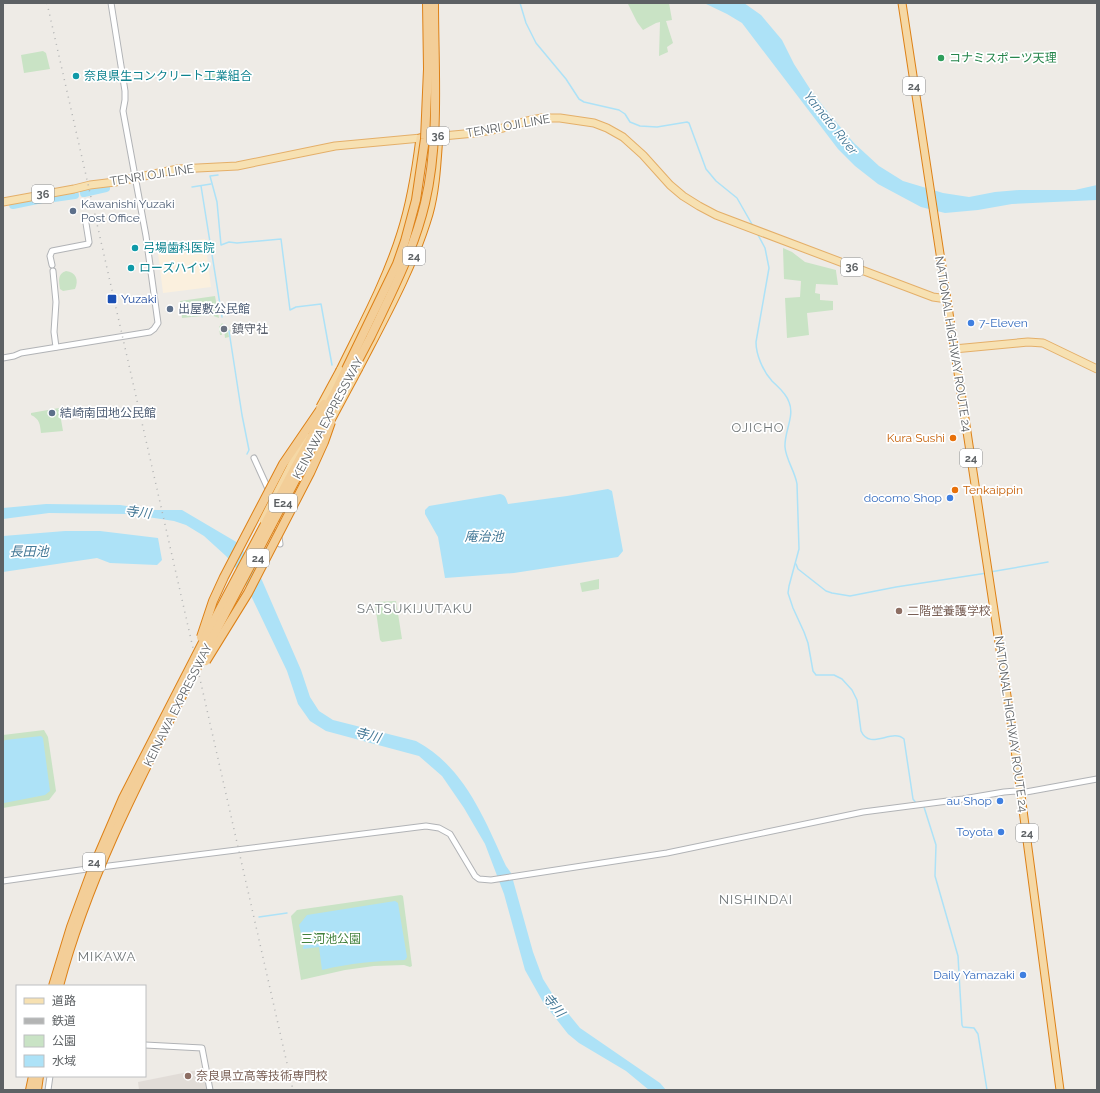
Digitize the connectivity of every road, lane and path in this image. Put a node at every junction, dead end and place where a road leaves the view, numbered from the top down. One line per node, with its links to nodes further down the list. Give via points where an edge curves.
1 (111, 3): 7 (street, via 125,91 123,111)
2 (427, 3): 15 (highway, KEINAWA EXPRESSWAY / E24, bridge, via 426,139 416,200 397,264)
3 (434, 3): 15 (highway, KEINAWA EXPRESSWAY / E24, bridge, via 434,137 425,202 404,266 374,330)
4 (902, 3): 10 (highway, NATIONAL HIGHWAY ROUTE 24 / 24)
5 (439, 135): 6 (main road, TENRI OJI LINE / 36); 10 (main road, TENRI OJI LINE / 36, via 492,130 542,118 581,120 607,128 634,146 683,196 716,215 933,297); 19 (highway, 24, bridge, via 433,194 421,238 396,296)
6 (420, 138): 7 (main road, TENRI OJI LINE / 36, via 335,146 237,166 178,169); 18 (highway, 24, bridge, via 412,192 401,233 381,286)
7 (136, 178): 8 (main road, TENRI OJI LINE / 36, via 90,184); 11 (street, via 158,323 150,332)
8 (3, 202)
9 (85, 217): 11 (street, via 88,243 52,251 50,256 56,297)
10 (946, 299): 12 (highway, NATIONAL HIGHWAY ROUTE 24 / 24)
11 (56, 347): 13 (street)
12 (954, 349): 14 (main road, via 1028,342 1043,343); 21 (highway, NATIONAL HIGHWAY ROUTE 24 / 24)
13 (3, 358)
14 (1097, 369)
15 (338, 393): 18 (highway, bridge, via 323,405 283,464 213,601); 19 (highway, bridge, via 324,442 310,473 248,593); 25 (highway, KEINAWA EXPRESSWAY / E24, bridge, via 221,607 123,798 92,870); 27 (highway, KEINAWA EXPRESSWAY / E24, bridge, via 129,801 76,929)
16 (254, 458): 17 (street, via 271,497)
17 (280, 544)
18 (195, 652): 23 (highway, 24, bridge, via 122,797)
19 (187, 691): 22 (highway, 24, bridge, via 130,802)
20 (1097, 779): 21 (street)
21 (1021, 792): 22 (street, via 1004,792 863,812 667,853 493,880 479,879 475,876 450,834 439,828 426,826); 37 (highway, NATIONAL HIGHWAY ROUTE 24 / 24)
22 (101, 866): 23 (street); 28 (highway, 24)
23 (91, 868): 24 (street); 26 (highway, 24, via 69,926)
24 (3, 881)
25 (52, 985)
26 (52, 985)
27 (60, 985)
28 (60, 985)
29 (146, 1045): 36 (street, via 202,1048)
30 (32, 1077): 33 (highway)
31 (40, 1077): 34 (highway)
32 (50, 1077): 35 (street)
33 (30, 1090)
34 (38, 1090)
35 (48, 1090)
36 (210, 1090)
37 (1060, 1090)

